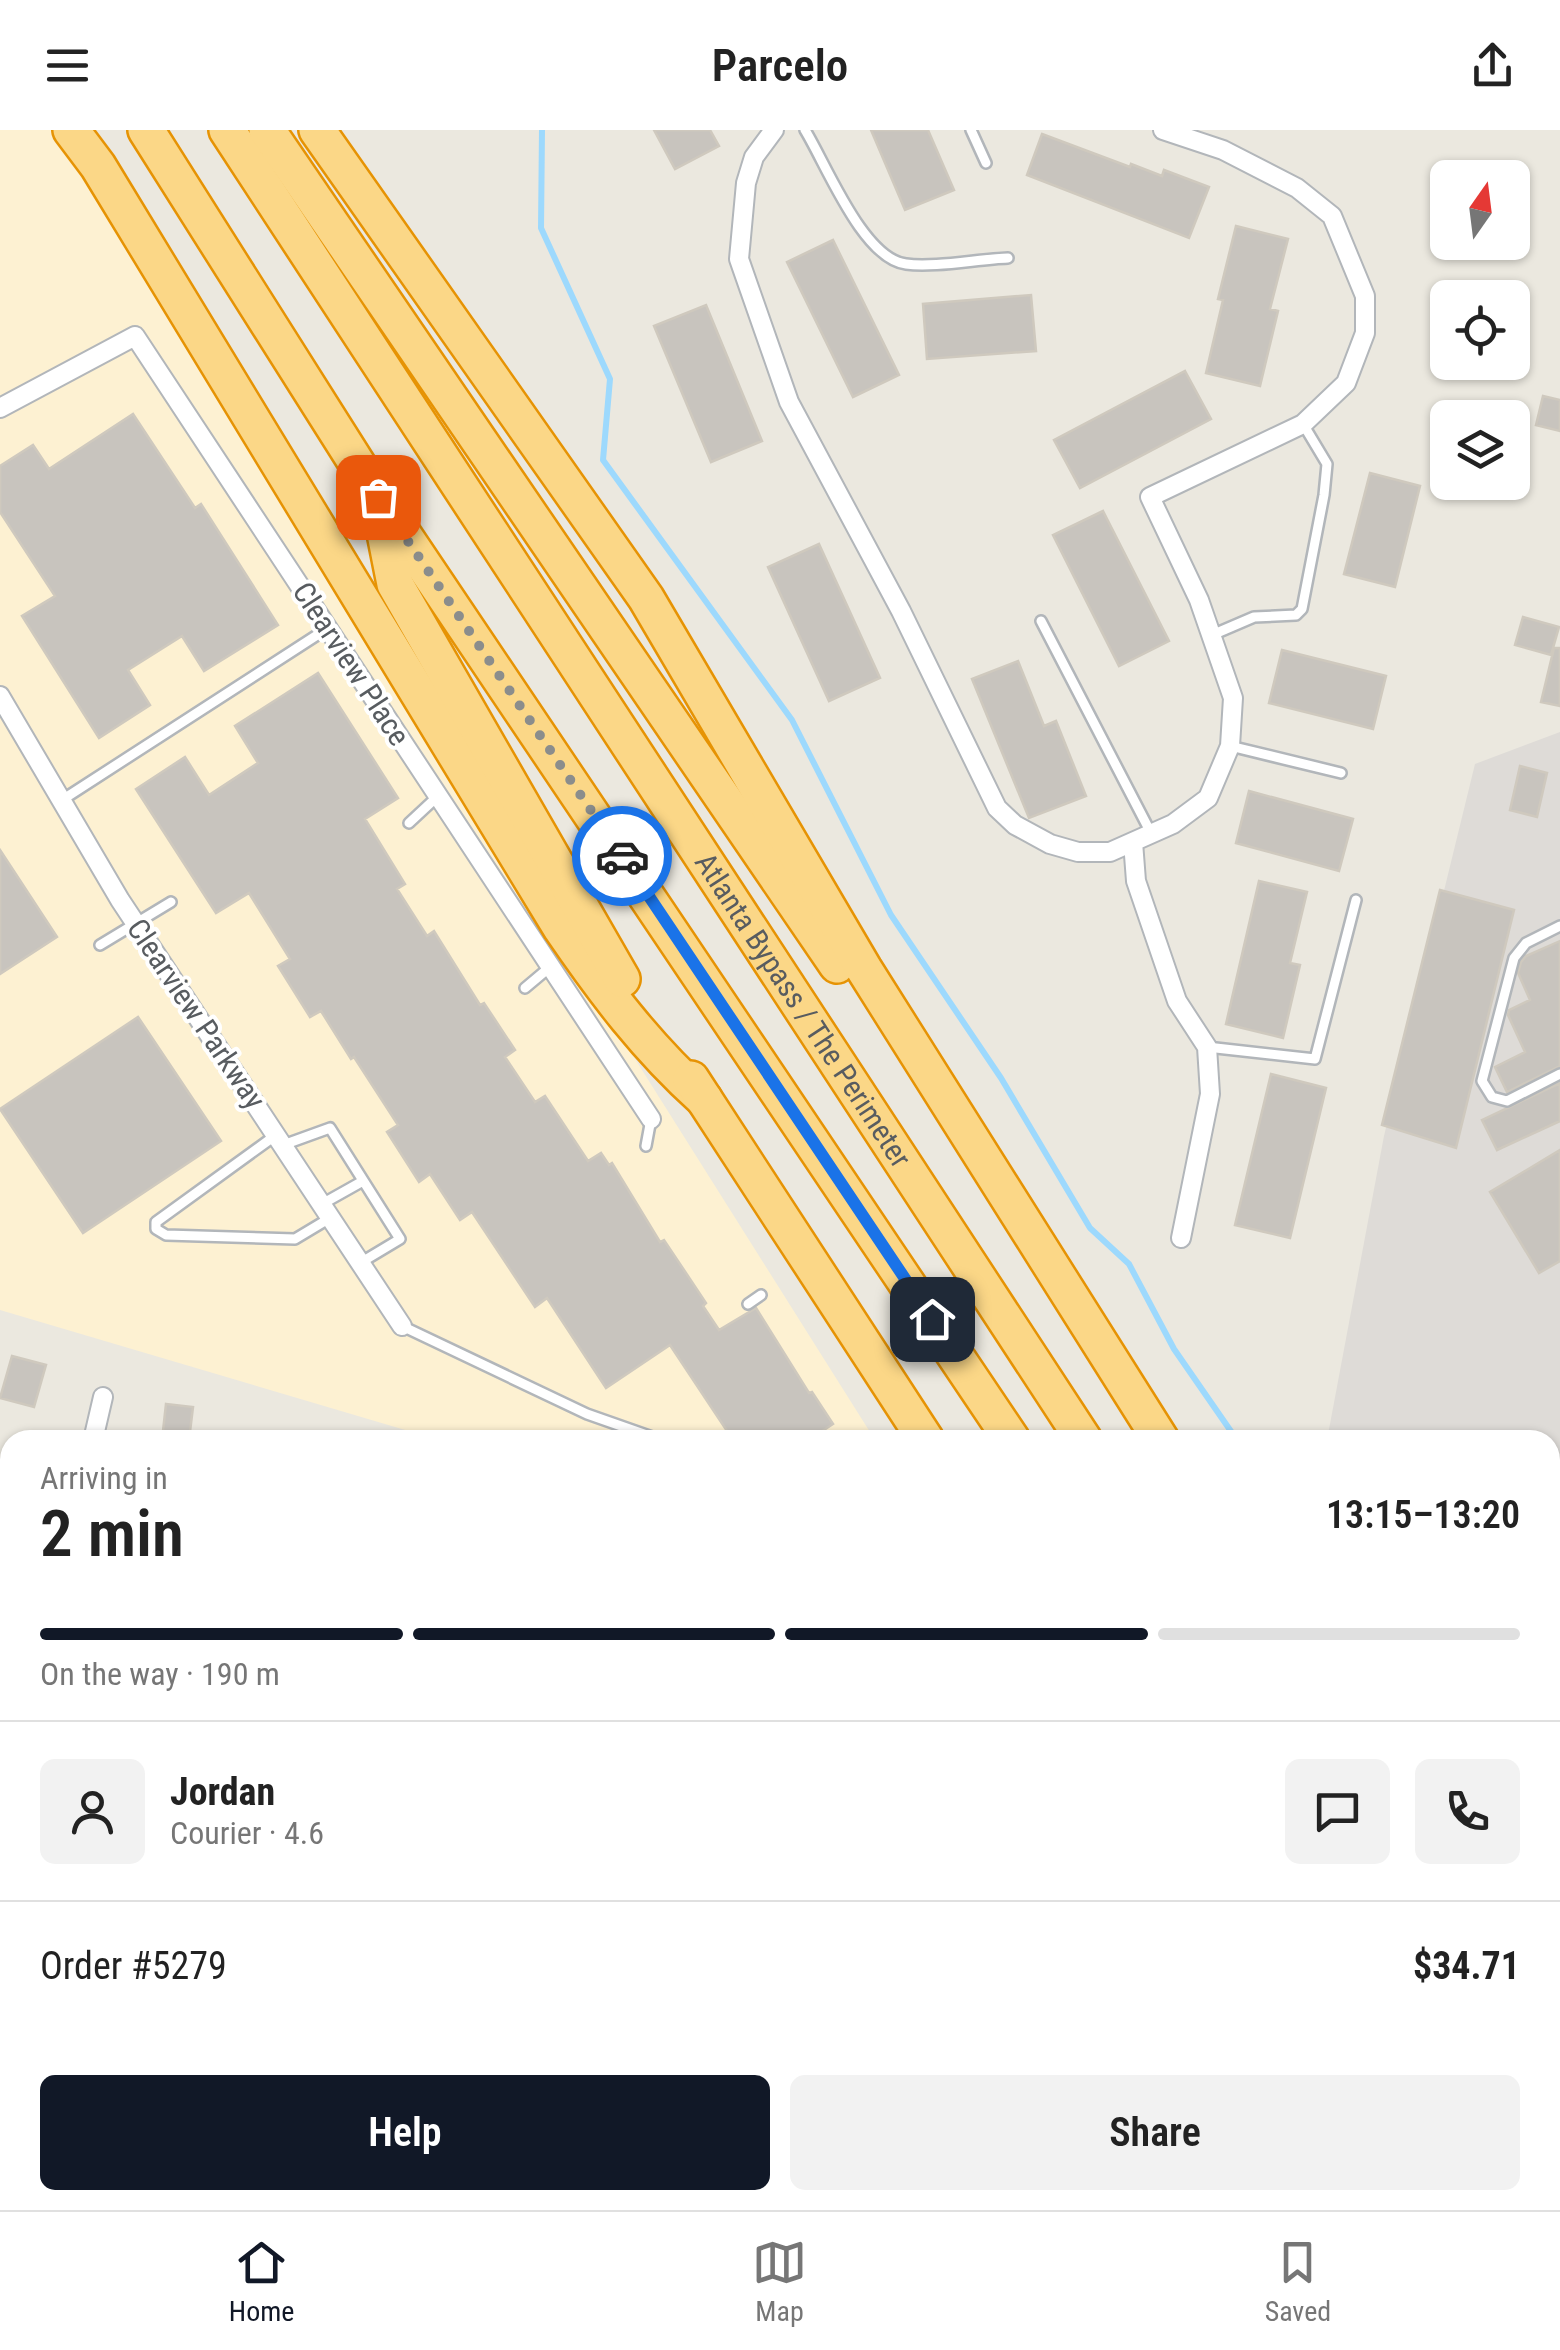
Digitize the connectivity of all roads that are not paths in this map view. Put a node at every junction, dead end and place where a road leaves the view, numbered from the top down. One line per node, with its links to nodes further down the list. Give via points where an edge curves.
1 (70, 130): 35 (highway, via 561,928 612,1004)
2 (146, 130): 14 (highway, Atlanta Bypass / The Perimeter)
3 (228, 130): 54 (highway, Atlanta Bypass / The Perimeter)
4 (268, 130): 43 (highway, via 934,1106)
5 (318, 130): 43 (highway, via 646,598 864,968)
6 (805, 130): 11 (lane, via 852,219 903,264)
7 (971, 130): 10 (lane)
8 (1171, 132): 13 (street, via 1297,188 1332,216 1365,296 1365,333 1346,383)
9 (768, 133): 25 (street, via 746,183 739,259 790,402 997,808 1015,825 1078,852 1110,852)
10 (986, 162)
11 (1008, 258)
12 (0, 408): 16 (street, Clearview Place, via 135,336)
13 (1302, 424): 17 (lane, via 1326,464 1302,609 1254,617); 17 (street, via 1150,496)
14 (378, 497): 35 (highway, via 395,584 616,972); 44 (highway, Atlanta Bypass / The Perimeter)
15 (1041, 621): 24 (lane)
16 (328, 628): 21 (street, Clearview Place); 22 (lane)
17 (1212, 636): 19 (street, via 1233,698)
18 (0, 696): 22 (street, Clearview Parkway)
19 (1230, 746): 20 (lane); 24 (street, via 1208,798)
20 (1341, 772)
21 (438, 796): 23 (lane); 31 (street, Clearview Place)
22 (62, 800): 28 (street, Clearview Parkway)
23 (409, 823)
24 (1151, 833): 25 (street)
25 (1133, 842): 33 (street, via 1136,881 1177,1001)
26 (1356, 900): 33 (lane, via 1315,1059)
27 (170, 902): 28 (lane)
28 (136, 923): 30 (lane); 37 (street, Clearview Parkway)
29 (1560, 926): 34 (lane, via 1526,942 1514,958 1482,1081 1492,1097 1507,1100)
30 (100, 945)
31 (550, 967): 32 (lane); 36 (street, Clearview Place)
32 (525, 988)
33 (1207, 1046): 41 (street, via 1210,1094)
34 (1560, 1074)
35 (704, 1099): 51 (highway)
36 (651, 1119): 38 (lane)
37 (279, 1140): 39 (lane, via 330,1128); 40 (street, Clearview Parkway); 40 (lane, via 156,1222 156,1229 166,1235 295,1240)
38 (646, 1146)
39 (363, 1180): 40 (lane); 42 (lane, via 400,1239)
40 (326, 1211): 42 (street, Clearview Parkway)
41 (1181, 1238)
42 (360, 1263): 47 (street, Clearview Parkway)
43 (1061, 1280): 55 (highway)
44 (912, 1288): 52 (highway); 53 (highway, Atlanta Bypass / The Perimeter)
45 (761, 1295): 46 (lane)
46 (748, 1304)
47 (402, 1326): 50 (lane)
48 (103, 1397): 49 (street)
49 (96, 1430)
50 (633, 1430)
51 (919, 1430)
52 (987, 1430)
53 (1005, 1430)
54 (1077, 1430)
55 (1156, 1430)

